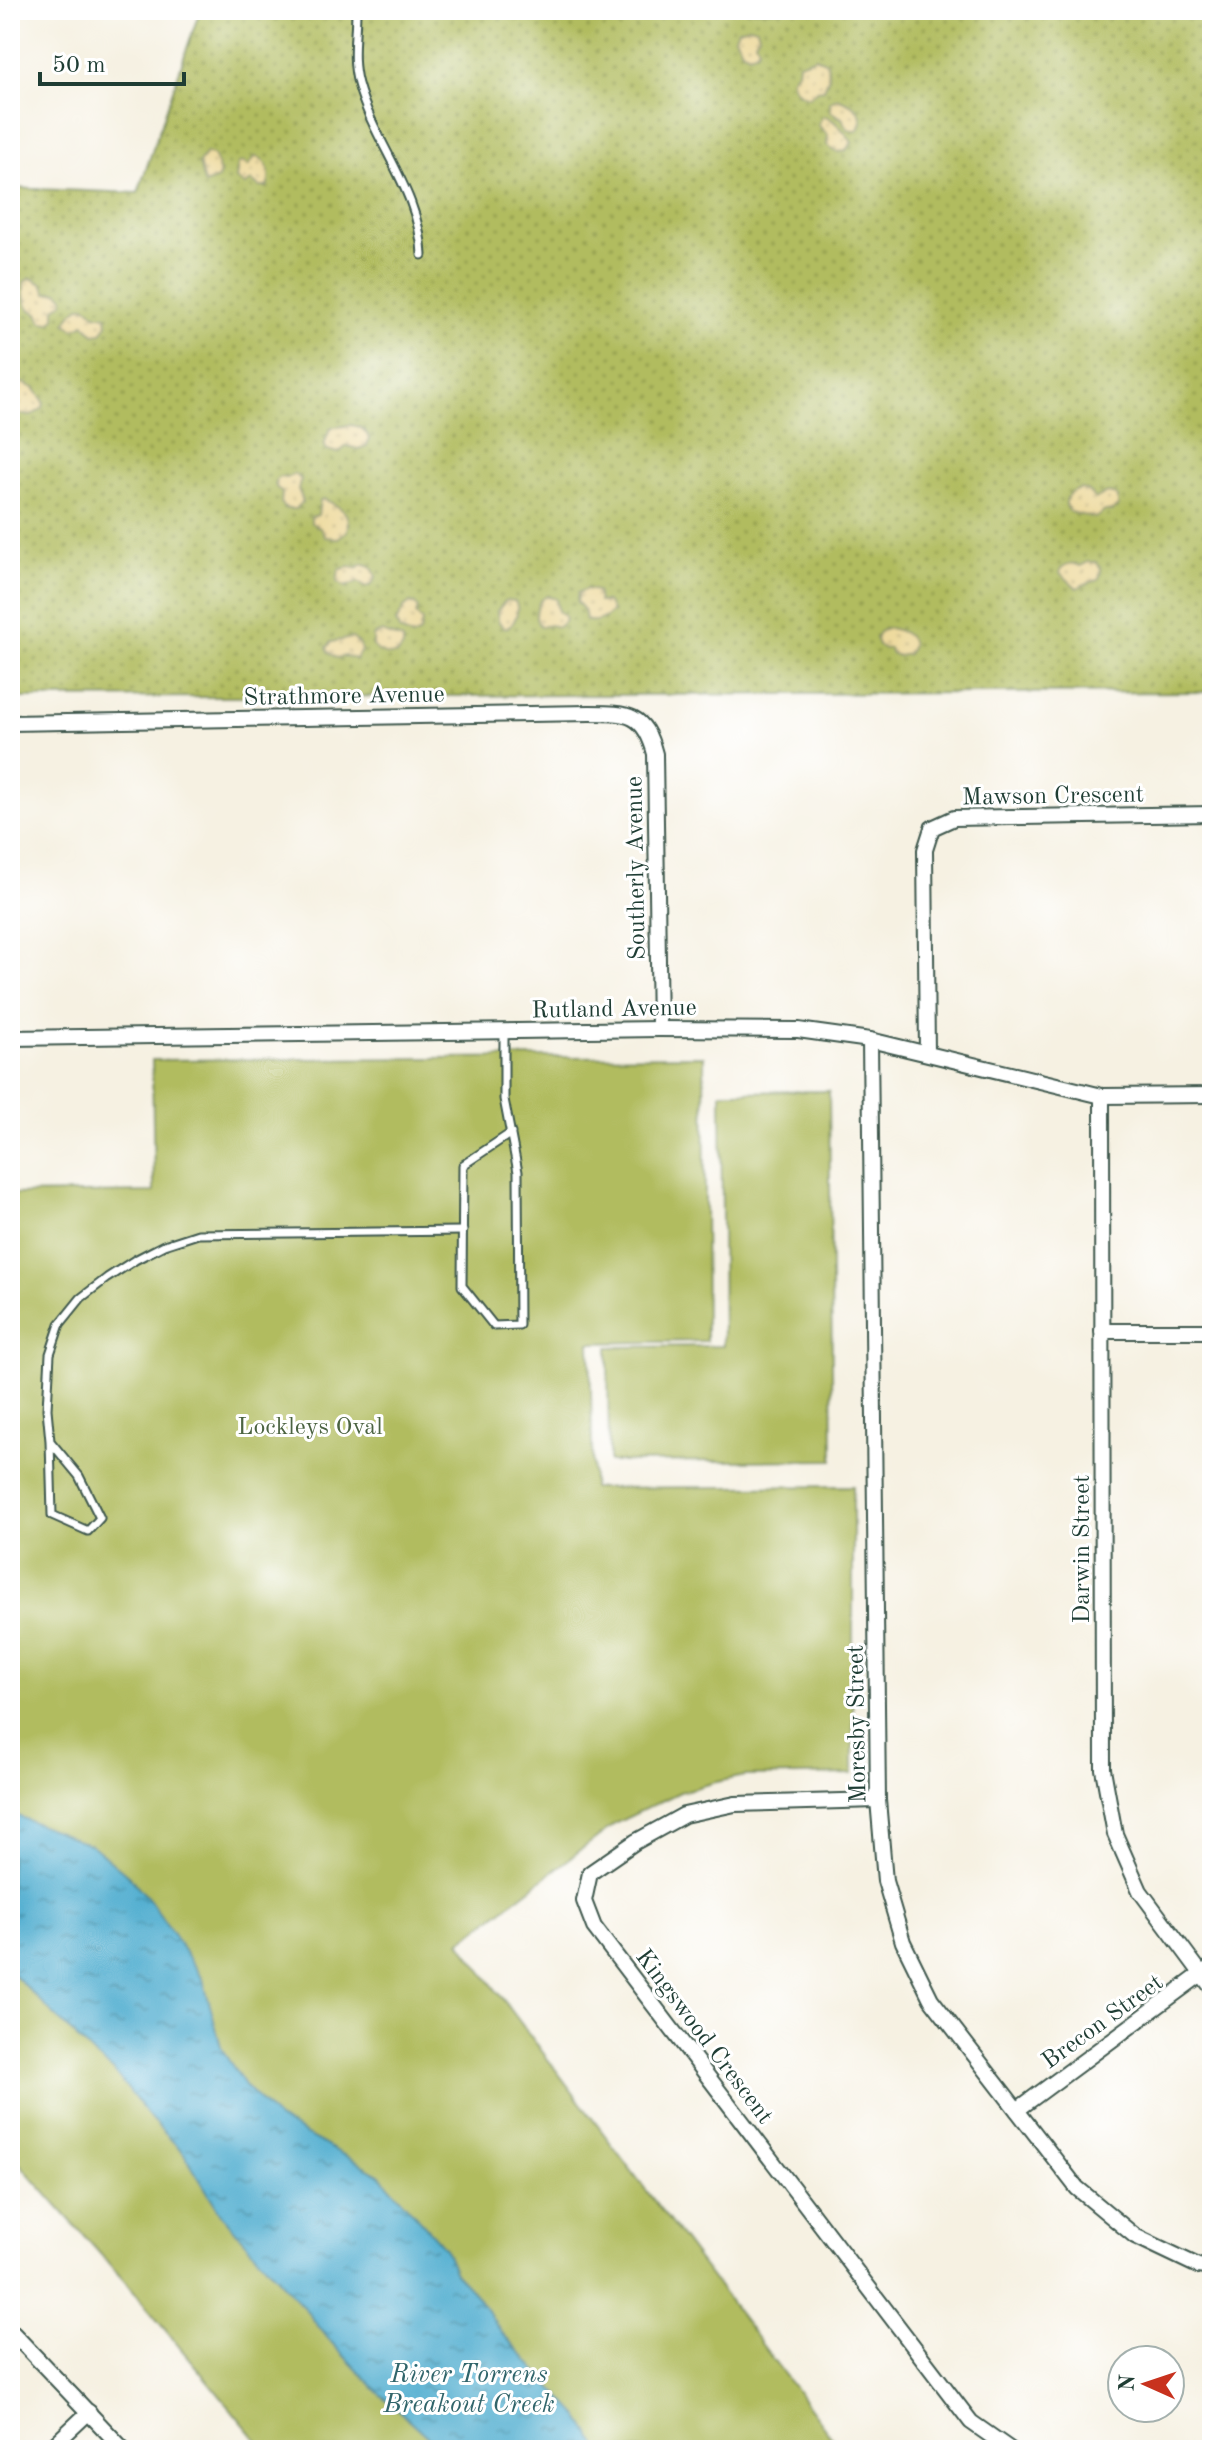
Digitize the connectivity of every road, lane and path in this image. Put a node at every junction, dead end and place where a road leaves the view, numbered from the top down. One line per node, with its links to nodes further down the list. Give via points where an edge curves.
1 (356, 10): 2 (lane, via 358,83 399,174 421,235)
2 (422, 255)
3 (10, 723): 4 (street, Strathmore Avenue, via 618,713 639,720)
4 (655, 754): 6 (street, Southerly Avenue)
5 (1212, 814): 10 (street, Mawson Crescent, via 954,818 932,828 925,850)
6 (659, 1029): 7 (street, Rutland Avenue); 9 (street, Rutland Avenue, via 798,1030)
7 (504, 1031): 8 (street, Rutland Avenue); 13 (lane, via 504,1099)
8 (10, 1038)
9 (870, 1040): 10 (street, Rutland Avenue); 18 (street, Moresby Street)
10 (927, 1053): 12 (street, Rutland Avenue)
11 (1212, 1095): 12 (street, Rutland Avenue)
12 (1102, 1096): 15 (street, Darwin Street)
13 (511, 1133): 14 (lane, via 463,1165); 14 (lane, via 518,1172 519,1325 494,1326 462,1286)
14 (463, 1231): 17 (lane, via 198,1234 164,1245 107,1278 60,1324 50,1354)
15 (1102, 1331): 16 (street); 19 (street, Darwin Street, via 1103,1769 1115,1834 1140,1891)
16 (1212, 1331)
17 (50, 1441): 17 (lane, via 79,1476 100,1518 88,1531 52,1515)
18 (878, 1800): 21 (street, Moresby Street, via 885,1881 903,1942 931,1999); 27 (street, Kingswood Crescent, via 735,1804 684,1815 590,1873 584,1901 594,1927 971,2422)
19 (1207, 1970): 20 (street, Darwin Street); 21 (street, Brecon Street)
20 (1212, 1988)
21 (1017, 2110): 22 (street, Moresby Street, via 1077,2188 1135,2236)
22 (1212, 2268)
23 (10, 2330): 24 (street)
24 (89, 2412): 25 (street); 26 (street)
25 (54, 2445)
26 (124, 2450)
27 (1011, 2450)

